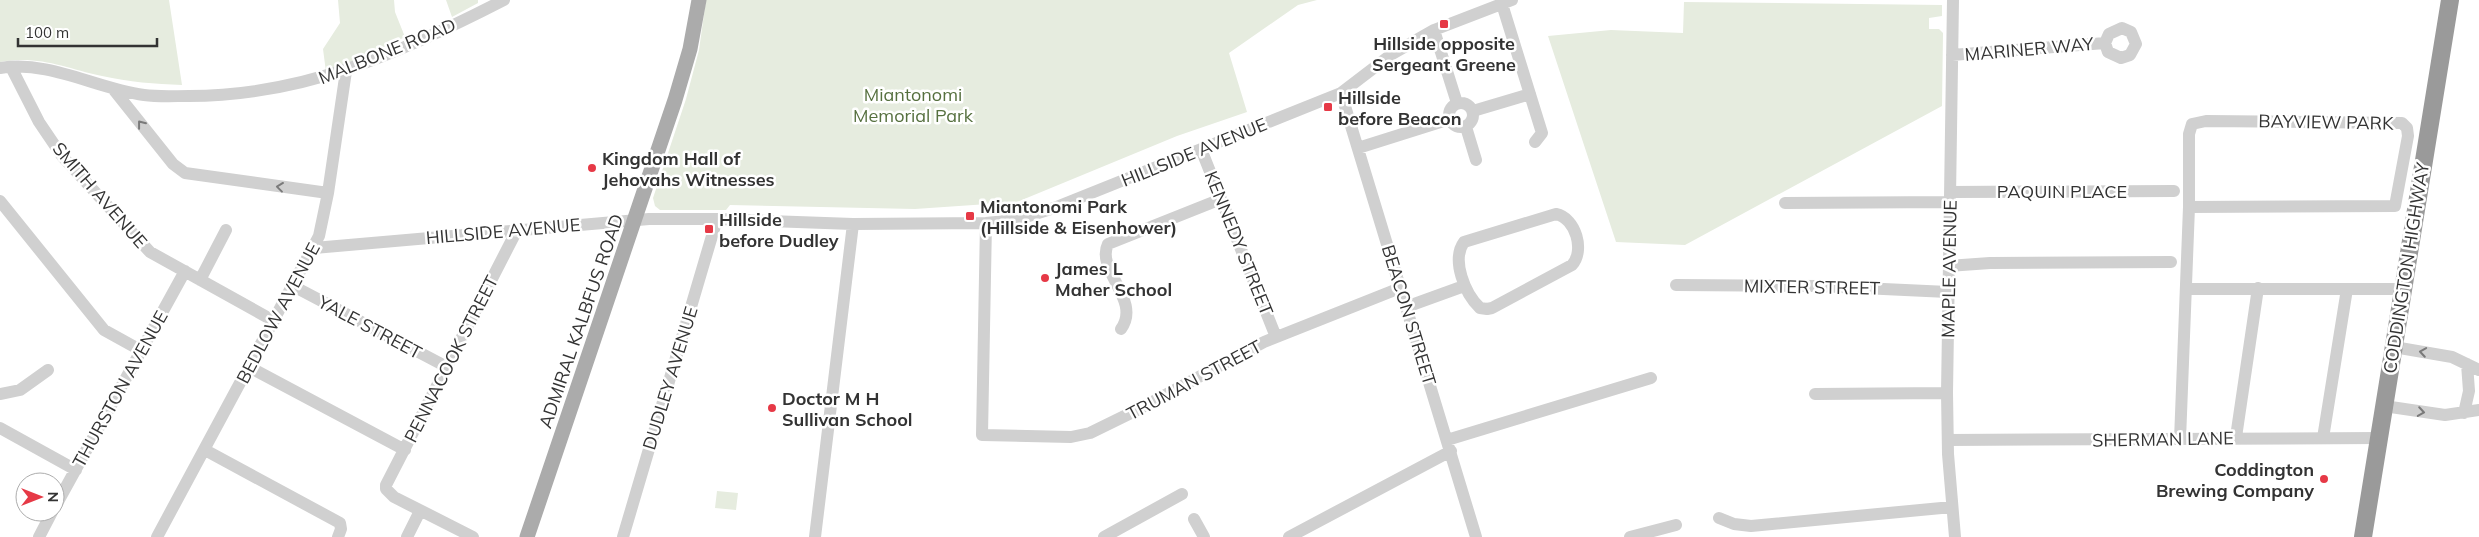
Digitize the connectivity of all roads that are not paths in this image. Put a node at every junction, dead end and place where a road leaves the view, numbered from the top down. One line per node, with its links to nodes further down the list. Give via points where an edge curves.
1 (504, 0): 10 (street, MALBONE ROAD, via 406,47)
2 (699, 0): 30 (main road, ADMIRAL KALBFUS ROAD, via 683,75)
3 (1953, 0): 8 (street, MAPLE AVENUE)
4 (2450, 0): 47 (highway, CODDINGTON HIGHWAY)
5 (1507, 2): 6 (street, HILLSIDE AVENUE); 13 (street)
6 (1434, 30): 12 (street, HILLSIDE AVENUE, via 1392,54); 14 (street)
7 (2106, 43): 8 (street, MARINER WAY)
8 (1952, 56): 24 (street, MAPLE AVENUE)
9 (5, 68): 11 (street, MALBONE ROAD, via 28,65); 38 (street, SMITH AVENUE, via 62,156 150,252)
10 (346, 71): 11 (street, MALBONE ROAD, via 294,86 229,94 145,95); 23 (street, BEDLOW AVENUE)
11 (114, 90): 23 (street, one-way to 11, via 185,173 173,164)
12 (1341, 93): 19 (street, BEACON STREET); 20 (street, HILLSIDE AVENUE)
13 (1530, 94): 15 (street); 18 (street, via 1542,132)
14 (1457, 103): 15 (street, via 1467,104); 16 (street, via 1450,109)
15 (1473, 111): 17 (street, via 1473,120)
16 (1450, 119): 17 (street, via 1456,126); 19 (street)
17 (1466, 127): 21 (street)
18 (1535, 142)
19 (1358, 148): 43 (street, BEACON STREET)
20 (1201, 149): 25 (street, KENNEDY STREET); 31 (street, HILLSIDE AVENUE, via 1054,208 1016,220)
21 (1476, 160)
22 (2174, 191): 24 (street, PAQUIN PLACE)
23 (328, 193): 35 (street, BEDLOW AVENUE)
24 (1950, 197): 27 (street, PAQUIN PLACE); 37 (street, MAPLE AVENUE)
25 (1221, 199): 51 (street, via 1108,244 1107,258 1127,309 1127,318); 52 (street, KENNEDY STREET)
26 (0, 201): 54 (street, via 104,330)
27 (1785, 203)
28 (2189, 207): 28 (street, BAYVIEW PARK, via 2189,134 2192,124 2206,121 2392,122 2402,123 2407,128 2396,206); 45 (street, BAYVIEW PARK)
29 (717, 219): 30 (street, HILLSIDE AVENUE); 32 (street, HILLSIDE AVENUE); 92 (street, DUDLEY AVENUE)
30 (634, 220): 34 (street, HILLSIDE AVENUE); 91 (main road, ADMIRAL KALBFUS ROAD)
31 (986, 222): 32 (street, HILLSIDE AVENUE); 52 (street, TRUMAN STREET, via 982,435 1071,437 1090,433)
32 (853, 224): 93 (street)
33 (226, 230): 39 (street)
34 (517, 230): 35 (street, HILLSIDE AVENUE); 57 (street, PENNACOOK STREET)
35 (314, 248): 41 (street, BEDLOW AVENUE)
36 (2171, 262): 37 (street)
37 (1948, 266): 48 (street, MAPLE AVENUE)
38 (185, 272): 39 (street, SMITH AVENUE); 54 (street, THURSTON AVENUE)
39 (200, 280): 50 (street, SMITH AVENUE)
40 (1676, 285): 48 (street, MIXTER STREET, via 1819,286)
41 (294, 286): 50 (street, BEDLOW AVENUE); 57 (street, YALE STREET)
42 (1464, 286): 42 (street, via 1459,257 1464,242 1556,214 1571,224 1579,248 1578,259 1572,265 1487,309 1475,303); 49 (street)
43 (1400, 288): 49 (street, BEACON STREET); 52 (street, TRUMAN STREET)
44 (2258, 288): 45 (street); 46 (street); 69 (street)
45 (2187, 289): 73 (street, BAYVIEW PARK)
46 (2347, 289): 47 (street); 70 (street)
47 (2403, 289): 53 (highway, CODDINGTON HIGHWAY)
48 (1948, 292): 62 (street, MAPLE AVENUE)
49 (1406, 307): 74 (street, BEACON STREET)
50 (274, 321): 56 (street, BEDLOW AVENUE)
51 (1121, 329)
52 (1276, 337)
53 (2394, 347): 55 (street, one-way to 53, via 2447,356); 65 (highway, CODDINGTON HIGHWAY)
54 (142, 351): 77 (street, THURSTON AVENUE)
55 (2467, 364): 59 (street); 67 (street, via 2469,391)
56 (249, 367): 75 (street, BEDLOW AVENUE); 76 (street)
57 (447, 367): 76 (street, PENNACOOK STREET)
58 (48, 370): 64 (street, via 20,390)
59 (2479, 370)
60 (1651, 378): 74 (street)
61 (0, 387): 64 (street)
62 (1947, 393): 63 (street); 72 (street, MAPLE AVENUE)
63 (1815, 394)
64 (0, 395)
65 (2384, 406): 67 (street, one-way to 67, via 2437,414); 71 (highway, CODDINGTON HIGHWAY)
66 (2479, 410): 67 (street)
67 (2464, 413)
68 (0, 428): 77 (street)
69 (2236, 438): 70 (street, SHERMAN LANE); 73 (street, SHERMAN LANE)
70 (2323, 438): 71 (street, SHERMAN LANE)
71 (2379, 438): 100 (highway, CODDINGTON HIGHWAY)
72 (1948, 440): 73 (street, SHERMAN LANE); 80 (street, MAPLE AVENUE)
73 (2180, 440)
74 (1449, 446): 96 (street); 97 (street, BEACON STREET)
75 (205, 450): 86 (street, BEDLOW AVENUE); 88 (street, via 336,521 341,526)
76 (405, 450): 81 (street, PENNACOOK STREET, via 387,481 386,489)
77 (76, 470): 78 (street, THURSTON AVENUE)
78 (65, 489)
79 (1178, 496): 94 (street)
80 (1952, 507): 82 (street, via 1751,526); 99 (street, MAPLE AVENUE)
81 (420, 511): 89 (street); 90 (street)
82 (1719, 518)
83 (1194, 519): 95 (street)
84 (46, 522): 87 (street)
85 (1676, 525): 98 (street)
86 (160, 536)
87 (38, 537)
88 (338, 537)
89 (406, 537)
90 (473, 537)
91 (527, 537)
92 (622, 537)
93 (815, 537)
94 (1104, 537)
95 (1204, 537)
96 (1289, 537)
97 (1476, 537)
98 (1630, 537)
99 (1955, 537)
100 (2363, 537)

